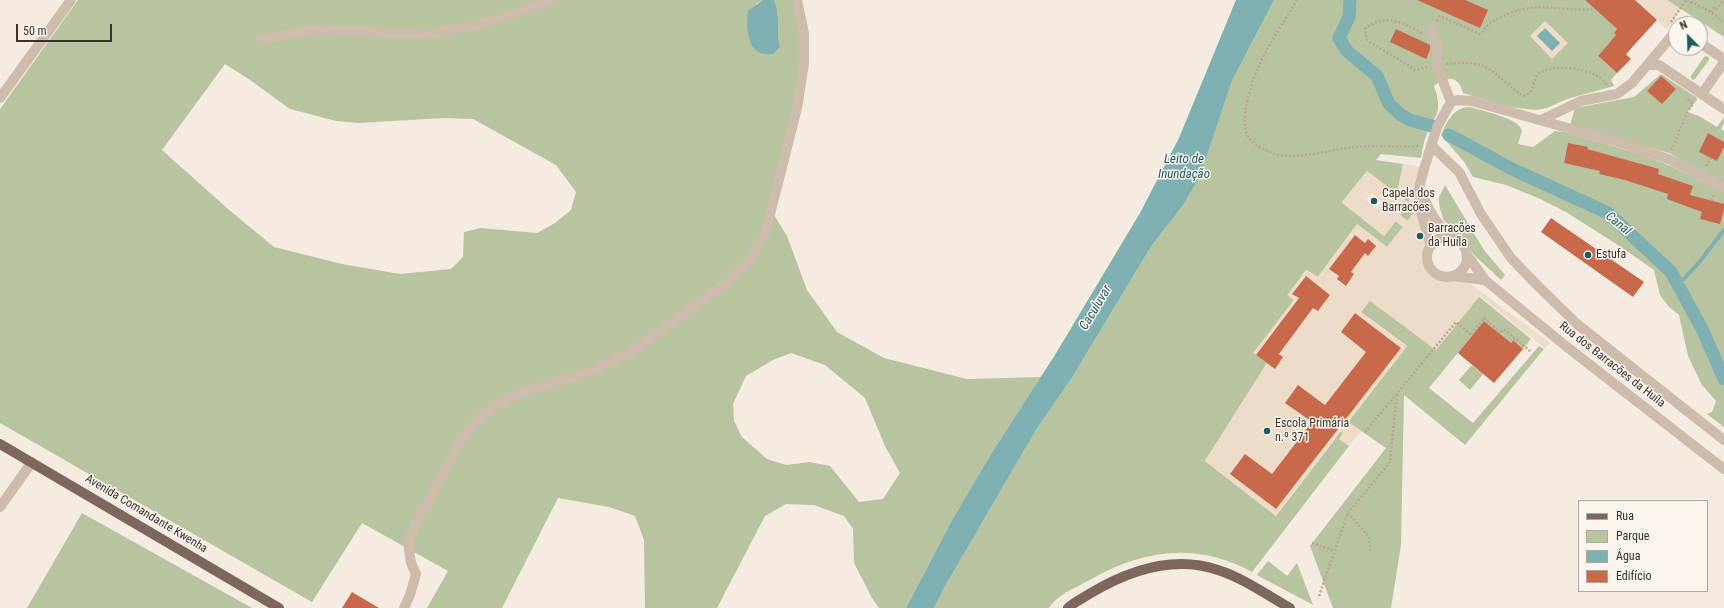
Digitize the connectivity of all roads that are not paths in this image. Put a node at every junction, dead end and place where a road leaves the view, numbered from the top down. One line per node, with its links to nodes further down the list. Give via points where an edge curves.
1 (71, 0): 11 (street)
2 (553, 0): 6 (street, via 488,22 432,34 320,30)
3 (797, 0): 29 (street, via 804,33 804,64 797,108 765,234 747,263 726,283 634,350 594,370 520,393 495,406 475,422 458,445 408,544 416,574)
4 (1432, 30): 12 (street, via 1432,36 1437,43 1437,66)
5 (1668, 35): 9 (street)
6 (260, 40)
7 (1708, 49): 8 (street)
8 (1724, 60): 10 (street)
9 (1648, 65): 10 (street, via 1659,65); 14 (street, via 1632,83 1617,94 1581,101)
10 (1702, 94): 13 (street)
11 (0, 98)
12 (1451, 102): 14 (street, via 1472,101); 15 (street, via 1443,114)
13 (1724, 109)
14 (1541, 120): 17 (street, via 1671,160)
15 (1431, 145): 16 (street); 23 (street, via 1459,172 1481,214 1511,258 1537,285 1577,324)
16 (1419, 188): 18 (street, via 1439,227); 19 (street, via 1420,208)
17 (1724, 188)
18 (1450, 237): 19 (street, via 1438,239); 20 (street, via 1462,243)
19 (1430, 246): 21 (street, via 1428,255 1431,268 1441,276)
20 (1468, 255): 21 (street, via 1464,267); 22 (street, Rua dos Barracões da Huíla)
21 (1454, 276): 22 (street)
22 (1485, 280): 26 (street, Rua dos Barracões da Huíla)
23 (1724, 440)
24 (0, 444): 25 (main road, Avenida Comandante Kwenha)
25 (32, 462): 27 (street); 28 (main road, Avenida Comandante Kwenha)
26 (1724, 469)
27 (0, 507)
28 (279, 608)
29 (404, 608)
30 (1068, 608): 31 (main road, via 1110,582 1136,571 1162,565 1189,564 1218,569)
31 (1290, 608)

